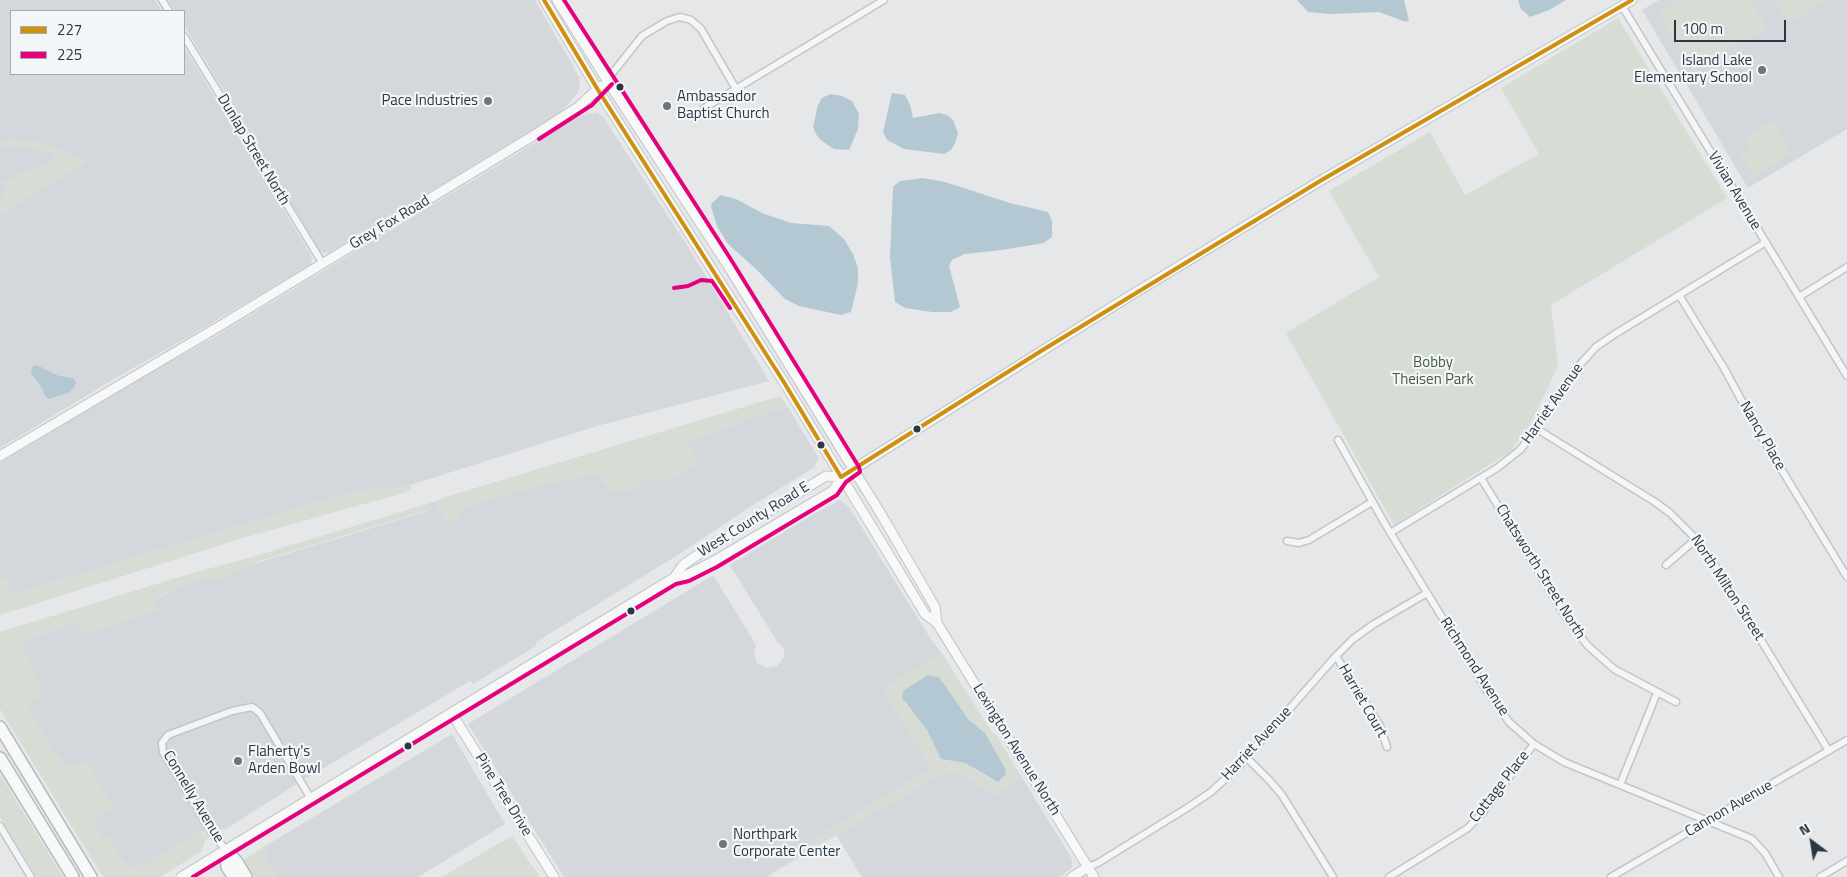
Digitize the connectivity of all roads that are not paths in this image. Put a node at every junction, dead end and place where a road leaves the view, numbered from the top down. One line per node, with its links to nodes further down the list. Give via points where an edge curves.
1 (544, 0): 9 (street, Lexington Avenue North)
2 (557, 0): 7 (street, Lexington Avenue North)
3 (884, 0): 8 (street)
4 (1632, 0): 5 (street, West County Road E)
5 (1622, 6): 11 (street, Vivian Avenue); 20 (street, West County Road E, via 1320,181 1041,351)
6 (185, 38): 12 (street, Dunlap Street North)
7 (607, 80): 8 (street, Grey Fox Road, via 642,36 680,17 692,20 701,29); 9 (street, Grey Fox Road); 20 (street, Lexington Avenue North, via 725,261)
8 (736, 89): 10 (street)
9 (598, 90): 12 (street, Grey Fox Road, via 578,107); 21 (street, Lexington Avenue North)
10 (704, 108)
11 (1766, 242): 14 (street, Harriet Avenue); 15 (street, Vivian Avenue)
12 (323, 264): 19 (street, Grey Fox Road)
13 (1847, 267): 15 (street)
14 (1679, 295): 17 (street, Harriet Avenue, via 1590,353 1569,377); 28 (street, Nancy Place)
15 (1799, 297): 16 (street, Vivian Avenue)
16 (1847, 376)
17 (1537, 429): 22 (street, Harriet Avenue, via 1508,461); 25 (street, North Milton Street, via 1655,502)
18 (1338, 440): 23 (street, Richmond Avenue)
19 (0, 456)
20 (854, 470): 21 (street, West County Road E); 31 (street, Lexington Avenue North, via 935,607)
21 (841, 477): 29 (street, West County Road E, via 834,490 714,561); 29 (street, West County Road E, via 826,476 708,548 683,565); 31 (street, Lexington Avenue North, via 925,614)
22 (1481, 478): 24 (street, Harriet Avenue); 33 (street, Chatsworth Street North, via 1577,633 1614,669)
23 (1372, 502): 24 (street, Richmond Avenue); 26 (street, via 1310,540 1299,543)
24 (1390, 533): 30 (street, Richmond Avenue)
25 (1696, 539): 27 (street); 40 (street, North Milton Street)
26 (1287, 541)
27 (1666, 565)
28 (1847, 577)
29 (674, 578): 35 (street, West County Road E)
30 (1427, 593): 32 (street, Harriet Avenue, via 1364,630); 38 (street, Richmond Avenue, via 1497,707)
31 (937, 624): 49 (street, Lexington Avenue North)
32 (1336, 656): 39 (street, Harriet Court, via 1380,726); 41 (street, Harriet Avenue)
33 (1657, 693): 34 (street, Chatsworth Street North); 43 (street)
34 (1676, 702)
35 (452, 714): 44 (street, West County Road E); 56 (street, Pine Tree Drive)
36 (0, 727): 52 (highway)
37 (1847, 740): 40 (street, Cannon Avenue)
38 (1534, 744): 43 (street, Richmond Avenue, via 1564,762); 60 (street, Cottage Place, via 1468,828)
39 (1387, 747)
40 (1829, 751): 45 (street, Cannon Avenue)
41 (1246, 757): 49 (street, Harriet Avenue, via 1225,780 1195,803); 59 (street, via 1282,795)
42 (0, 758): 51 (highway)
43 (1620, 785): 45 (street, Richmond Avenue)
44 (311, 799): 47 (street, West County Road E); 47 (street, Connelly Avenue, via 260,712 252,707 232,711 168,735 162,743 163,752)
45 (1710, 821): 61 (street, Cannon Avenue); 62 (street, Richmond Avenue, via 1752,839)
46 (0, 826): 50 (street)
47 (226, 850): 53 (street, West County Road E); 54 (highway, via 227,867); 55 (highway)
48 (1847, 860): 63 (street)
49 (1088, 867): 57 (street, Harriet Avenue); 58 (street, Lexington Avenue North)
50 (31, 877)
51 (73, 877)
52 (91, 877)
53 (181, 877)
54 (234, 877)
55 (246, 877)
56 (554, 877)
57 (1072, 877)
58 (1094, 877)
59 (1333, 877)
60 (1389, 877)
61 (1611, 877)
62 (1779, 877)
63 (1820, 877)

